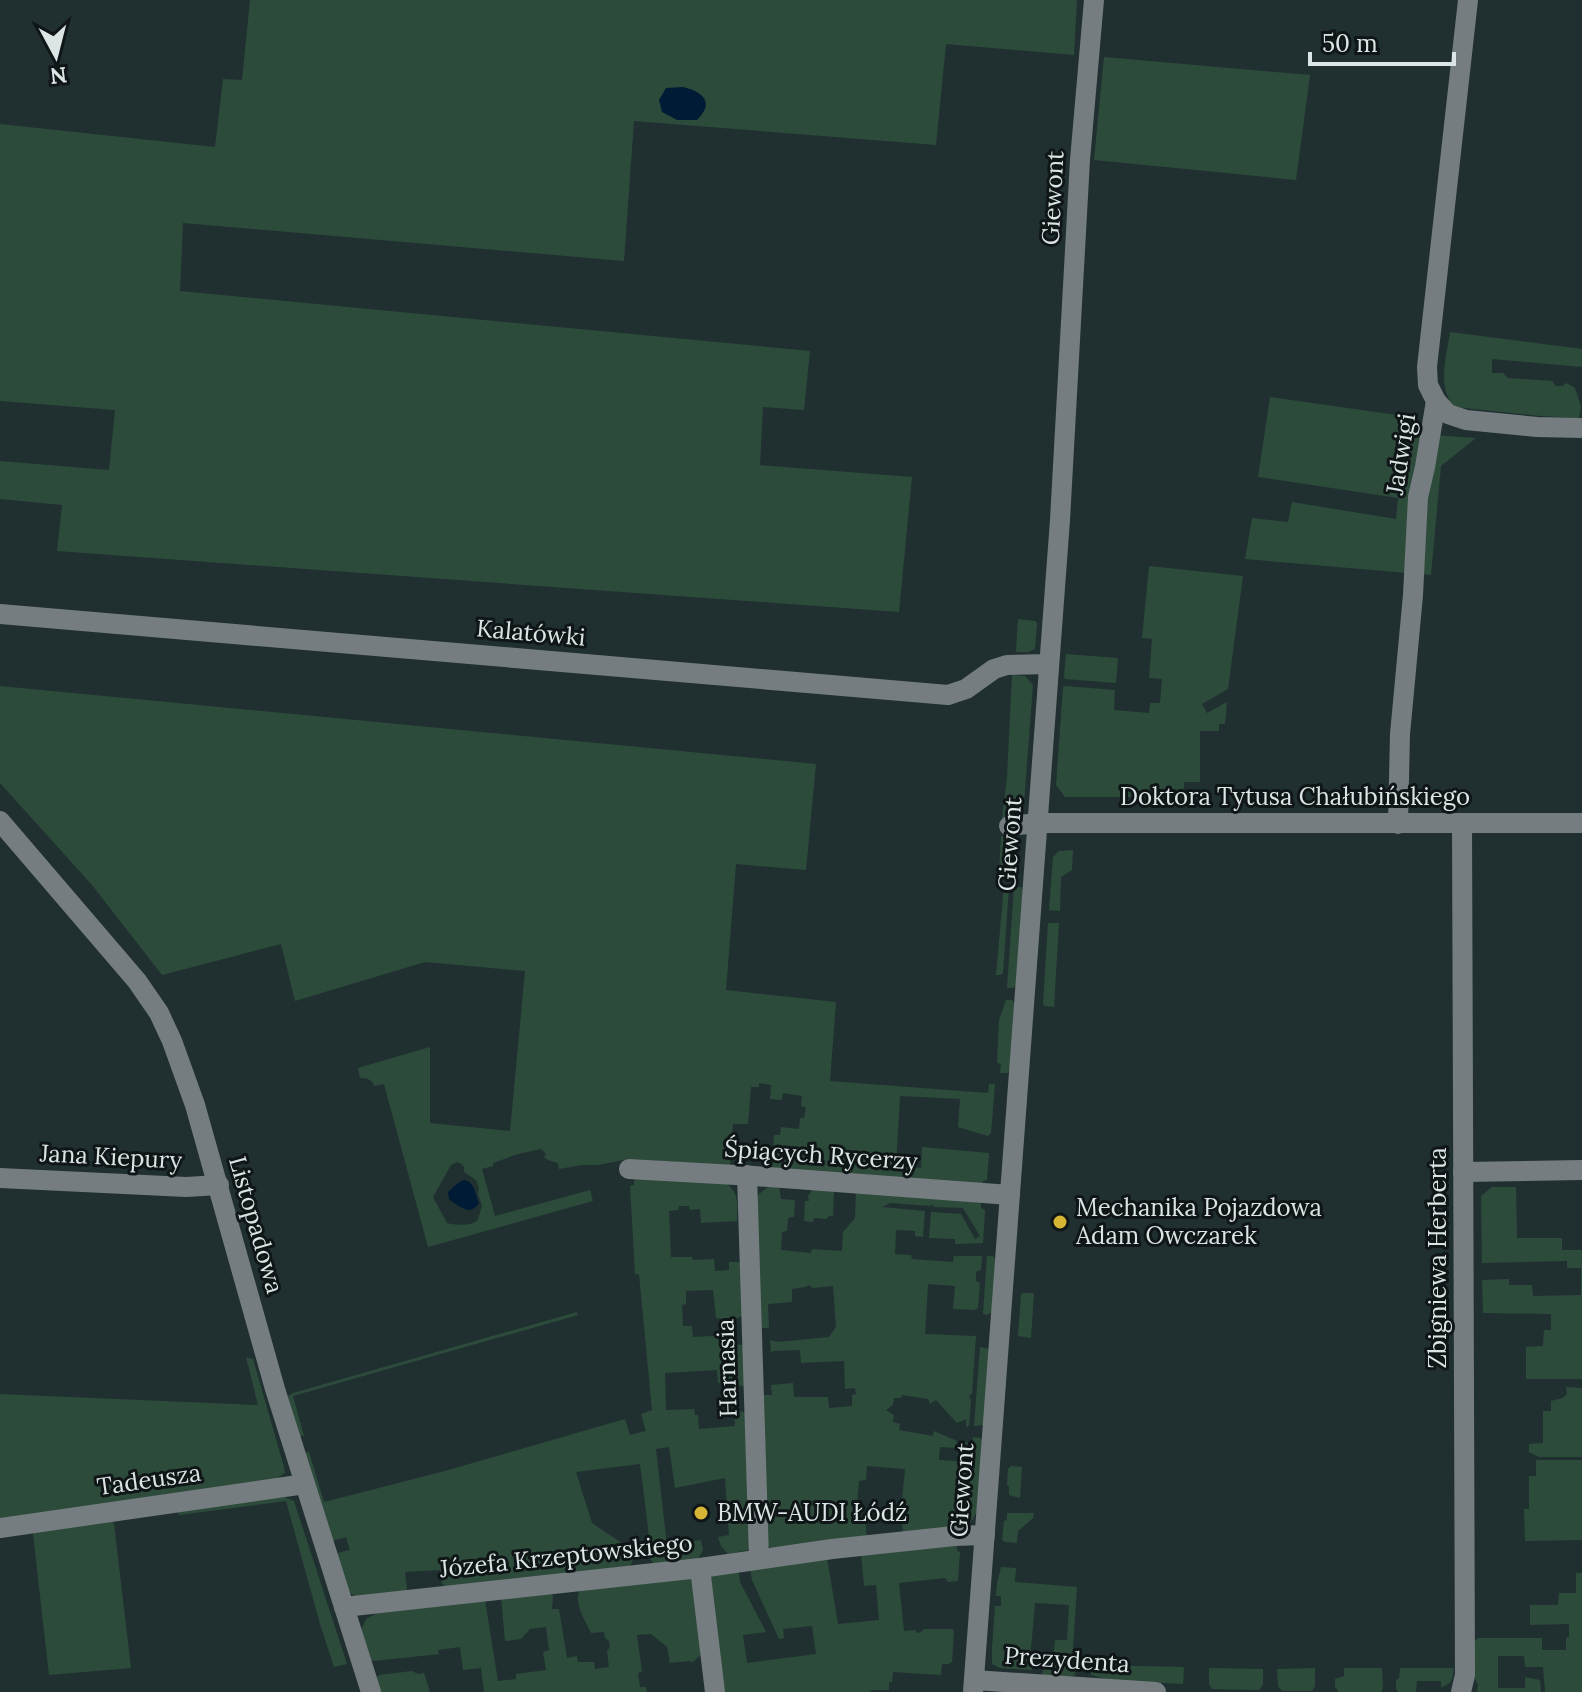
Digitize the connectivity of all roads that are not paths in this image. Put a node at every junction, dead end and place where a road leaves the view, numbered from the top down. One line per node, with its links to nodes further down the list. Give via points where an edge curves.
1 (1094, 0): 6 (street, Giewont)
2 (1468, 0): 3 (street, Jadwigi, via 1427,367)
3 (1436, 401): 4 (street, via 1448,414 1466,420); 10 (street, Jadwigi, via 1418,497)
4 (1582, 428)
5 (0, 614): 6 (street, Kalatówki, via 948,695 1007,665)
6 (1049, 664): 8 (street, Giewont)
7 (0, 821): 18 (street, Listopadowa, via 159,1013 186,1078)
8 (1038, 823): 10 (street, Doktora Tytusa Chałubińskiego); 12 (street, Doktora Tytusa Chałubińskiego); 19 (street, Giewont)
9 (1582, 823): 11 (street, Doktora Tytusa Chałubińskiego)
10 (1398, 824): 11 (street, Doktora Tytusa Chałubińskiego)
11 (1462, 824): 15 (street, Zbigniewa Herberta)
12 (1009, 826)
13 (629, 1169): 16 (street, Śpiących Rycerzy)
14 (1582, 1170): 15 (street)
15 (1463, 1172): 30 (street, Zbigniewa Herberta)
16 (747, 1175): 19 (street, Śpiących Rycerzy); 23 (street, Harnasia)
17 (0, 1178): 18 (street, Jana Kiepury)
18 (219, 1185): 20 (street, Listopadowa)
19 (1010, 1195): 22 (street, Giewont)
20 (305, 1484): 21 (street, Tadeusza); 25 (street, Listopadowa)
21 (0, 1528)
22 (985, 1535): 23 (street, Józefa Krzeptowskiego); 26 (street, Giewont)
23 (759, 1558): 24 (street, Józefa Krzeptowskiego)
24 (700, 1568): 25 (street, Józefa Krzeptowskiego); 28 (street)
25 (344, 1607): 27 (street, Listopadowa)
26 (974, 1686): 29 (street, Prezydenta)
27 (371, 1692)
28 (715, 1692)
29 (1156, 1692)
30 (1461, 1692)

